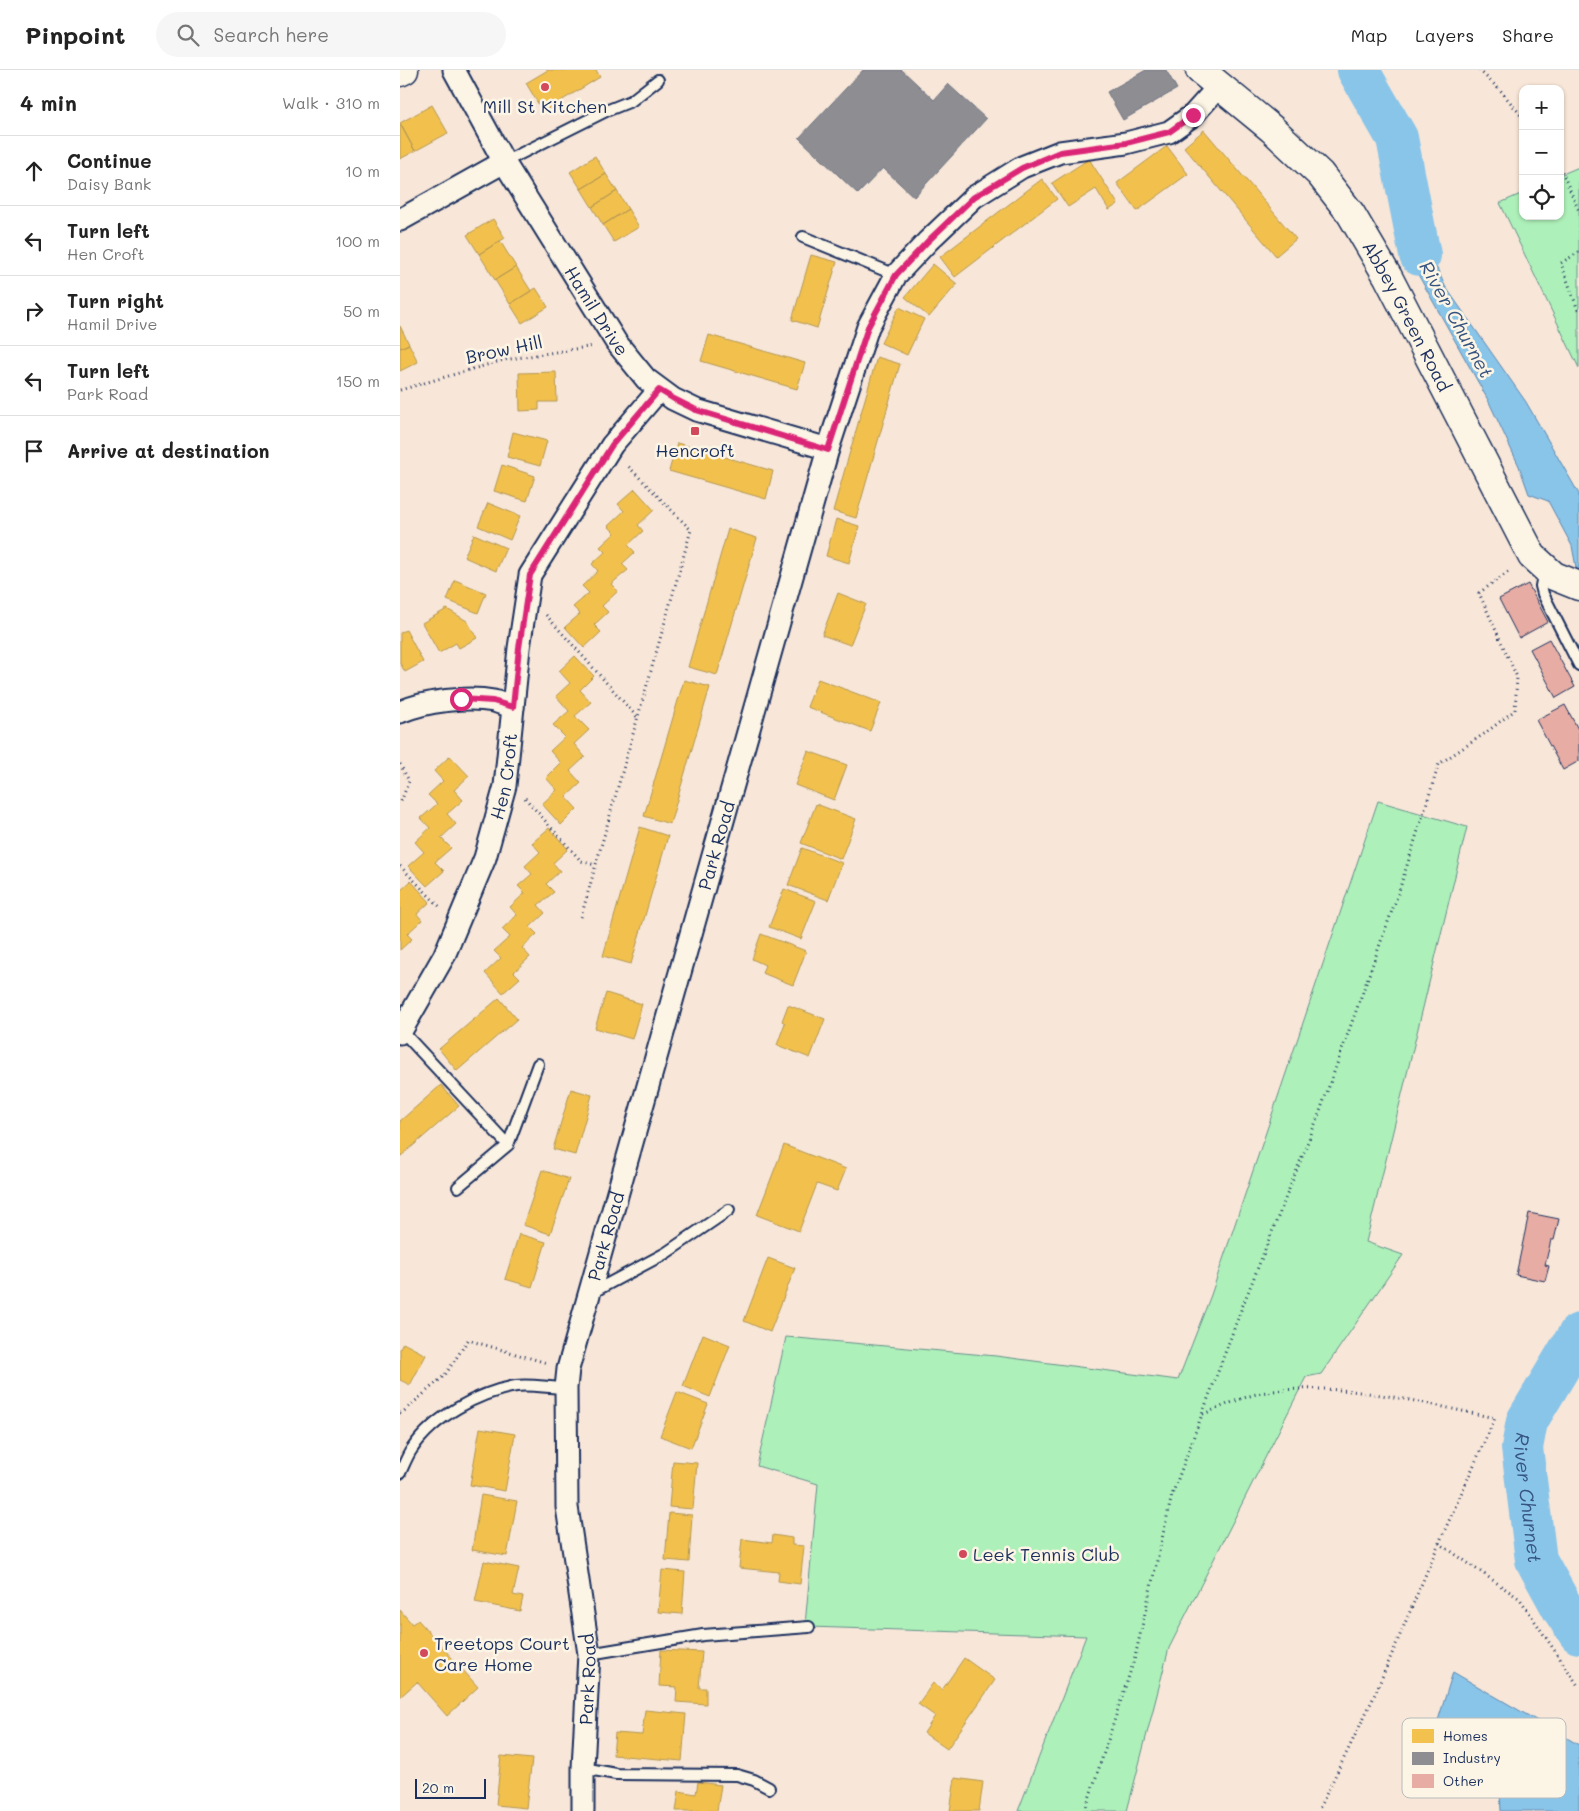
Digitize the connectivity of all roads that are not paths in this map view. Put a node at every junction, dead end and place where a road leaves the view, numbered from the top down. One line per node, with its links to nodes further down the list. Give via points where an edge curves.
1 (404, 70): 3 (main road)
2 (454, 70): 6 (street, Hamil Drive)
3 (400, 72)
4 (1209, 78): 9 (street, Park Road, via 1193,115 1169,132 1126,143 1060,152 1022,168 974,197); 12 (main road, Abbey Green Road, via 1272,129 1320,174 1351,214 1388,277)
5 (658, 80): 6 (lane, via 631,101)
6 (504, 162): 7 (street); 10 (street, Hamil Drive, via 616,342)
7 (400, 220)
8 (803, 237): 9 (lane)
9 (896, 275): 11 (street, Park Road, via 868,327)
10 (659, 390): 11 (street, Hamil Drive, via 696,410); 15 (street, Hen Croft, via 610,448 530,575)
11 (828, 450): 22 (street, Park Road)
12 (1538, 562): 13 (main road, via 1554,576); 14 (lane, via 1543,594)
13 (1578, 586)
14 (1579, 665)
15 (513, 707): 16 (street, via 493,701 461,699 411,707); 17 (street, Hen Croft, via 505,786 485,858 444,956)
16 (400, 712)
17 (401, 1032): 19 (lane)
18 (538, 1064): 19 (lane)
19 (508, 1145): 20 (lane)
20 (458, 1187)
21 (728, 1210): 22 (lane, via 666,1253)
22 (590, 1294): 23 (street, Park Road)
23 (567, 1379): 24 (lane, via 518,1386 488,1394 462,1406 433,1426 413,1449); 26 (street, Park Road, via 566,1507)
24 (400, 1473)
25 (809, 1627): 26 (lane, via 703,1635)
26 (589, 1654): 27 (street, Park Road)
27 (583, 1768): 28 (lane, via 616,1774 737,1775); 29 (street, Park Road)
28 (769, 1788)
29 (583, 1811)

